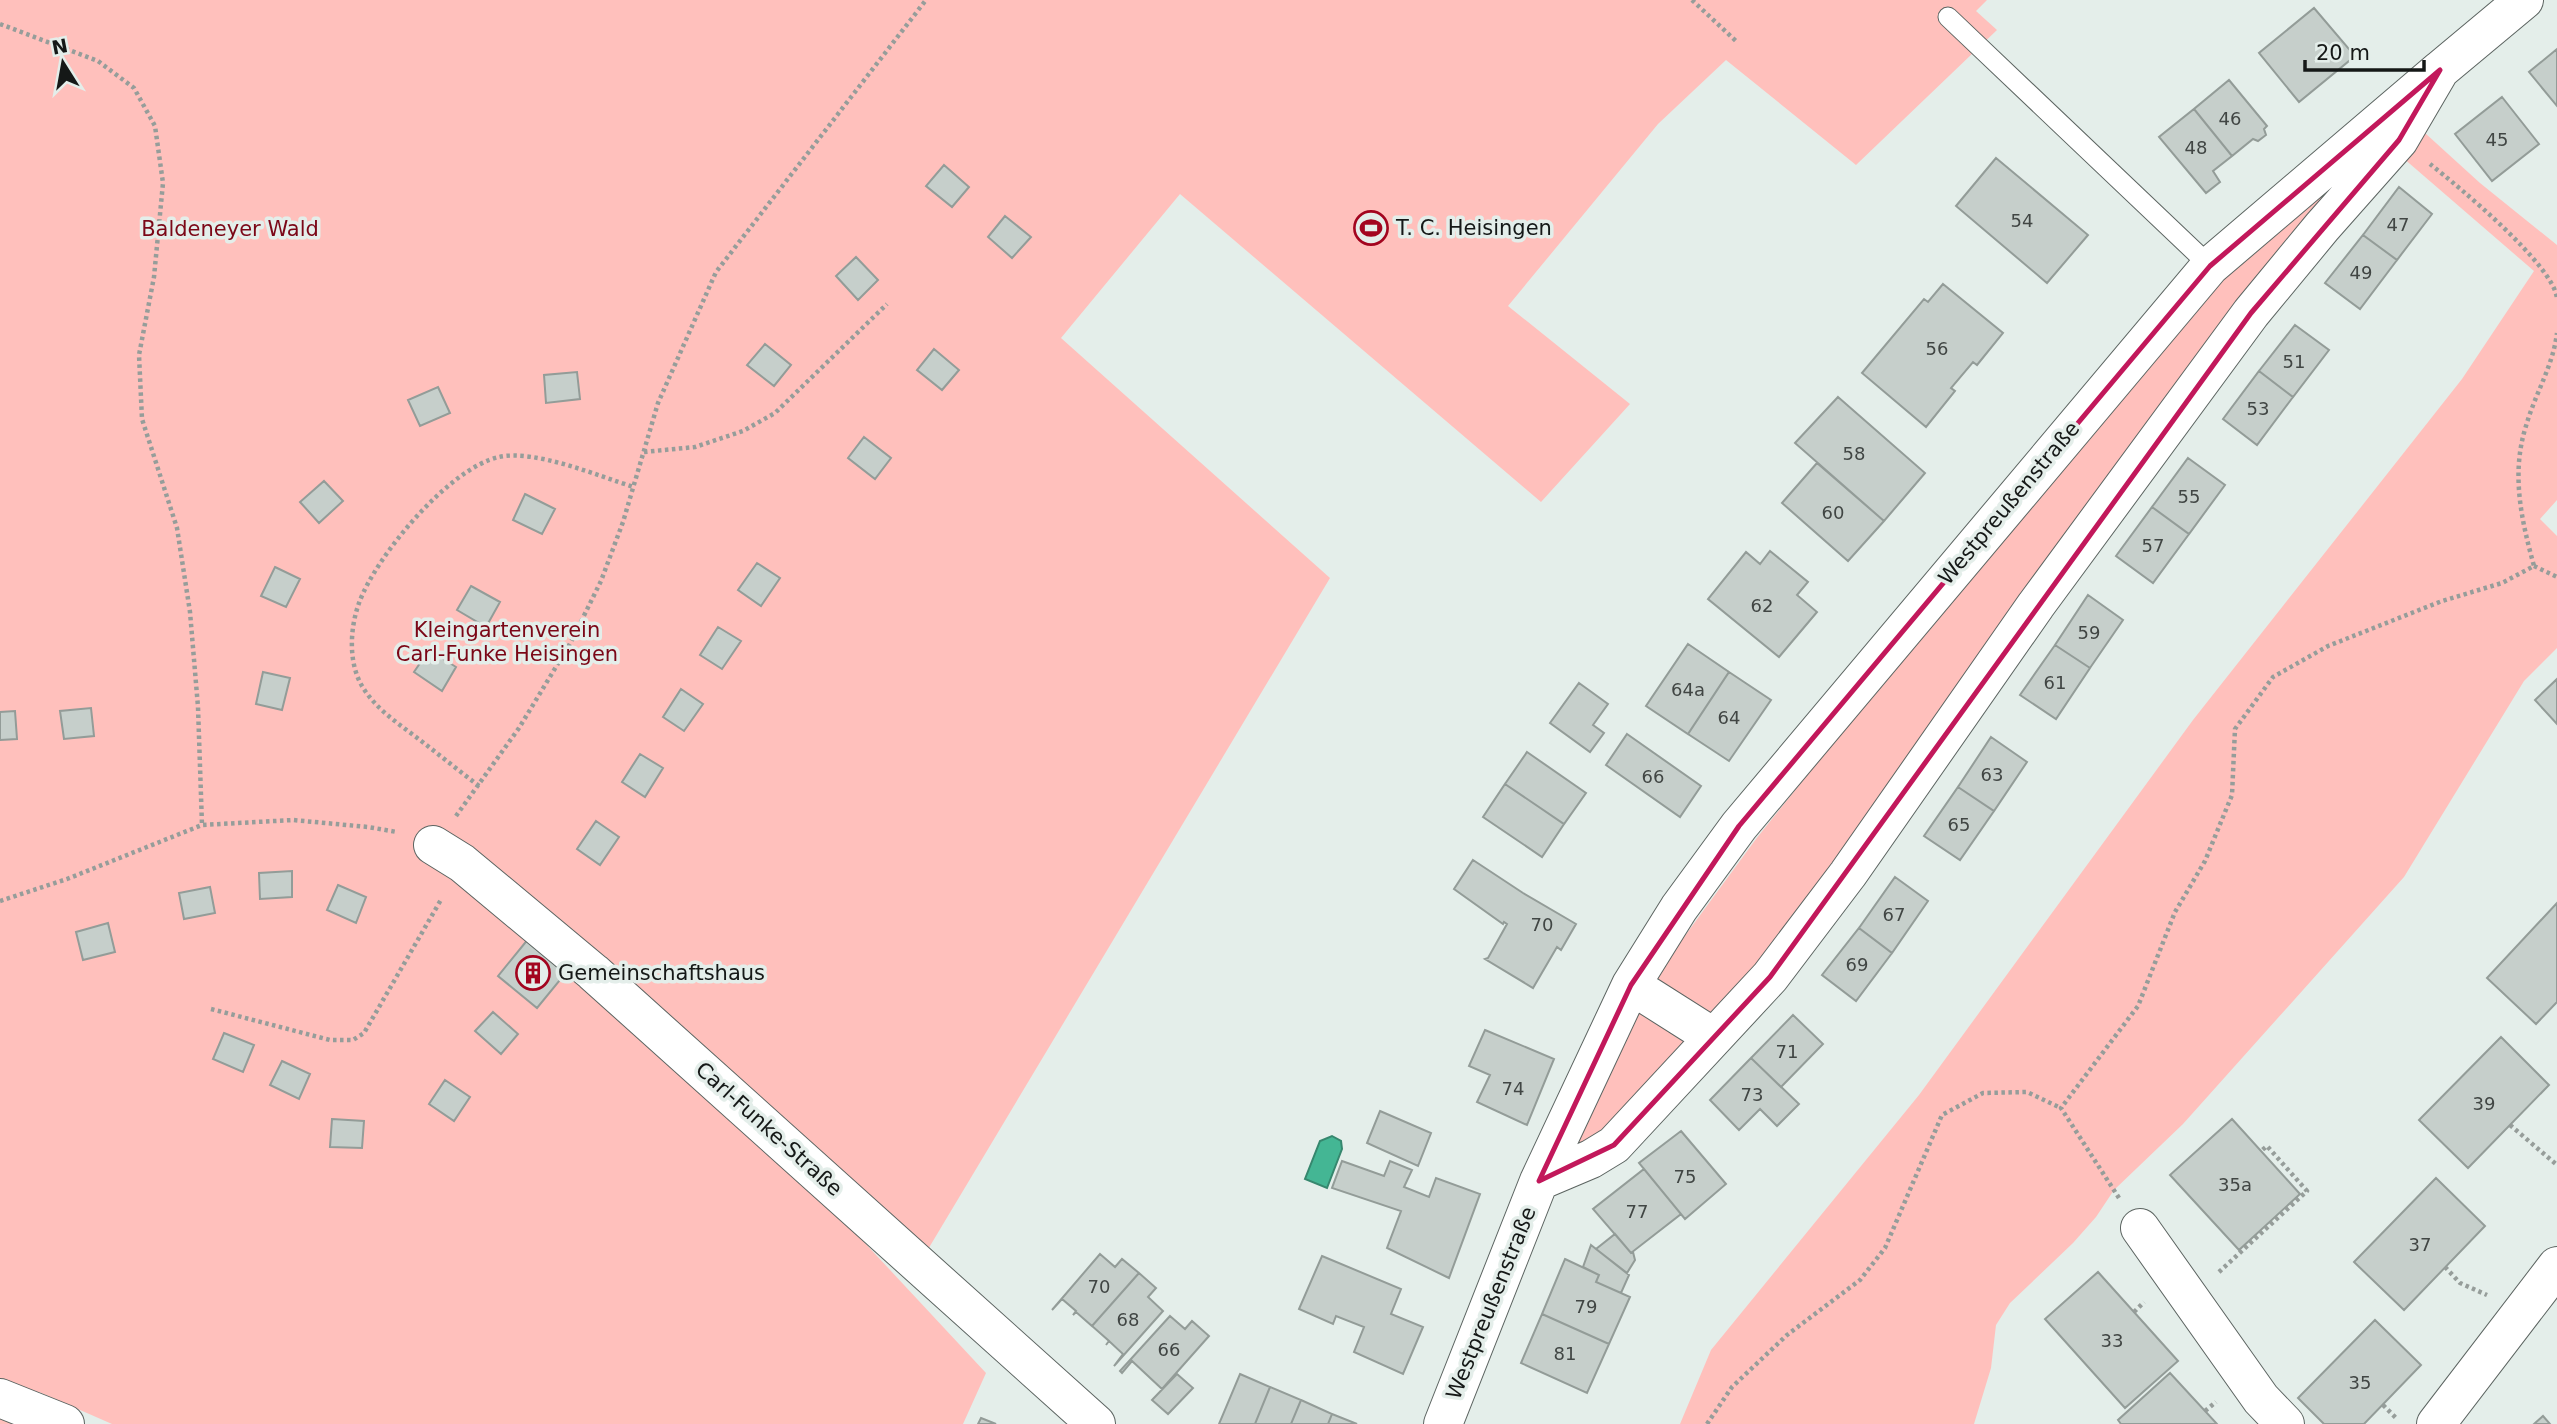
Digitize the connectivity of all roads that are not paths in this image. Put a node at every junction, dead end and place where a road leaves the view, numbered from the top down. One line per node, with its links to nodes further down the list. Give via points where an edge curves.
1 (2524, 0): 3 (street, Westpreußenstraße)
2 (1948, 17): 4 (lane)
3 (2440, 70): 4 (street, Westpreußenstraße); 7 (street, Westpreußenstraße, via 2399,140 2250,313 1770,978)
4 (2210, 266): 6 (street, Westpreußenstraße, via 1739,826 1679,908)
5 (448, 854): 13 (street, Carl-Funke-Straße, via 623,998)
6 (1631, 985): 7 (street); 8 (street, Westpreußenstraße)
7 (1713, 1037): 8 (street, Westpreußenstraße, via 1614,1145)
8 (1539, 1181): 14 (street, Westpreußenstraße)
9 (2140, 1228): 15 (street, via 2261,1399)
10 (2557, 1266): 16 (street)
11 (0, 1398): 12 (street)
12 (65, 1424)
13 (1096, 1424)
14 (1443, 1424)
15 (2285, 1424)
16 (2436, 1424)

